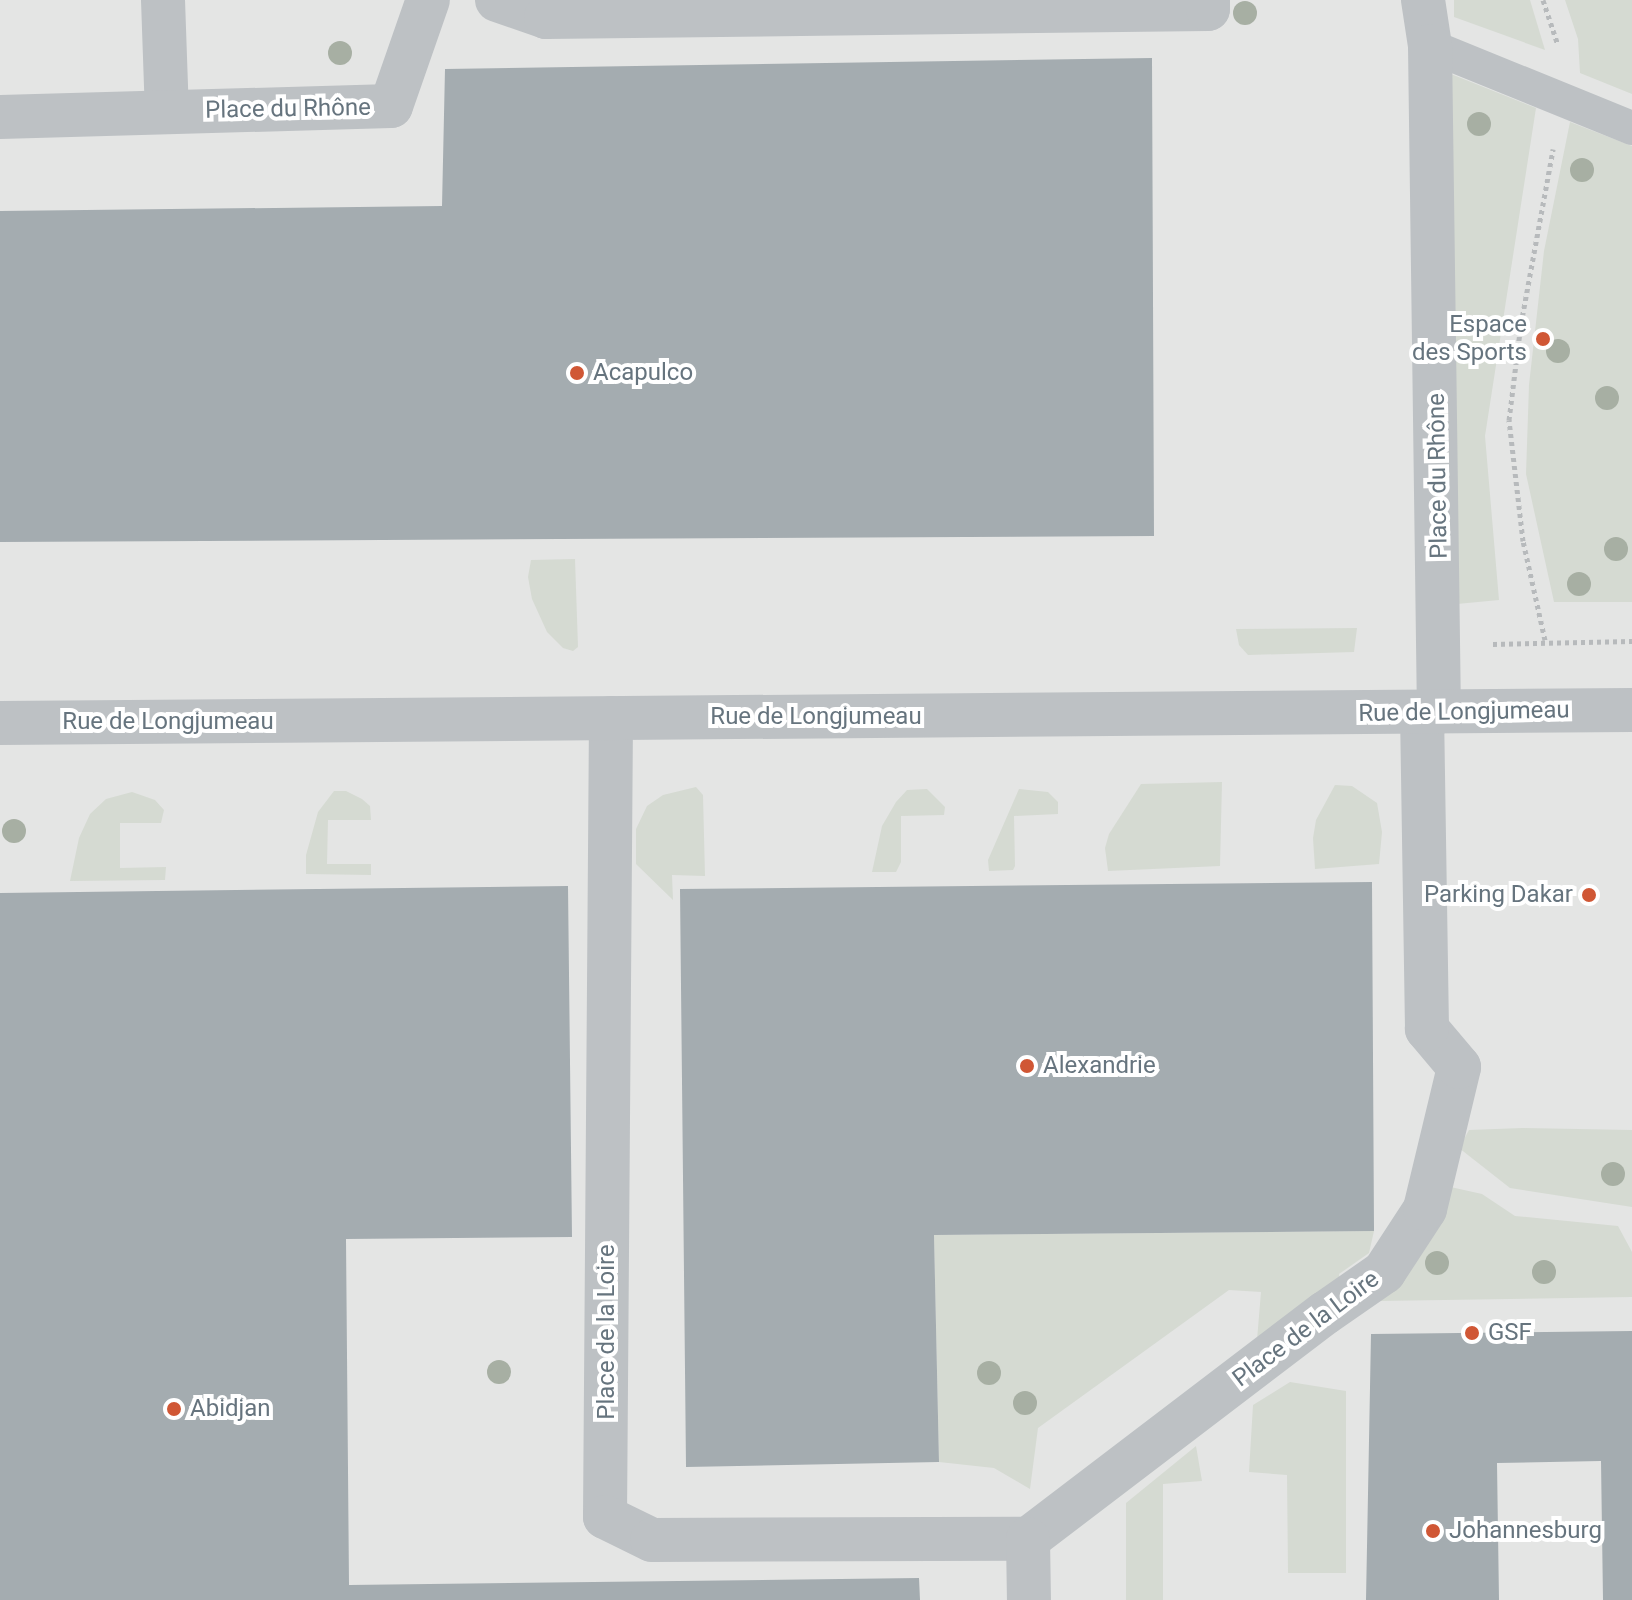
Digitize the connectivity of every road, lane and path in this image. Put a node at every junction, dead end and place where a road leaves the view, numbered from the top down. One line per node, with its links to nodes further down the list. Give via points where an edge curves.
1 (163, 0): 9 (street)
2 (428, 0): 9 (street, Place du Rhône, via 391,106)
3 (497, 0): 4 (street, via 546,17 1208,9)
4 (1208, 0)
5 (1423, 0): 7 (street, Place du Rhône)
6 (1543, 0): 8 (path, via 1564,61)
7 (1430, 46): 8 (lane); 16 (street, Place du Rhône)
8 (1559, 98): 11 (lane); 12 (path, via 1509,420 1523,541)
9 (167, 112): 10 (street, Place du Rhône)
10 (0, 117)
11 (1632, 128)
12 (1545, 640): 13 (path); 14 (path)
13 (1632, 641)
14 (1484, 645)
15 (1632, 710): 16 (street, Rue de Longjumeau)
16 (1430, 712): 17 (street, Rue de Longjumeau); 19 (street, Place de la Loire, via 1427,1029 1459,1067 1425,1209 1384,1272)
17 (611, 718): 18 (street, Rue de Longjumeau); 19 (street, Place de la Loire, via 605,1517 652,1540)
18 (0, 723)
19 (1028, 1539): 20 (street)
20 (1029, 1600)

